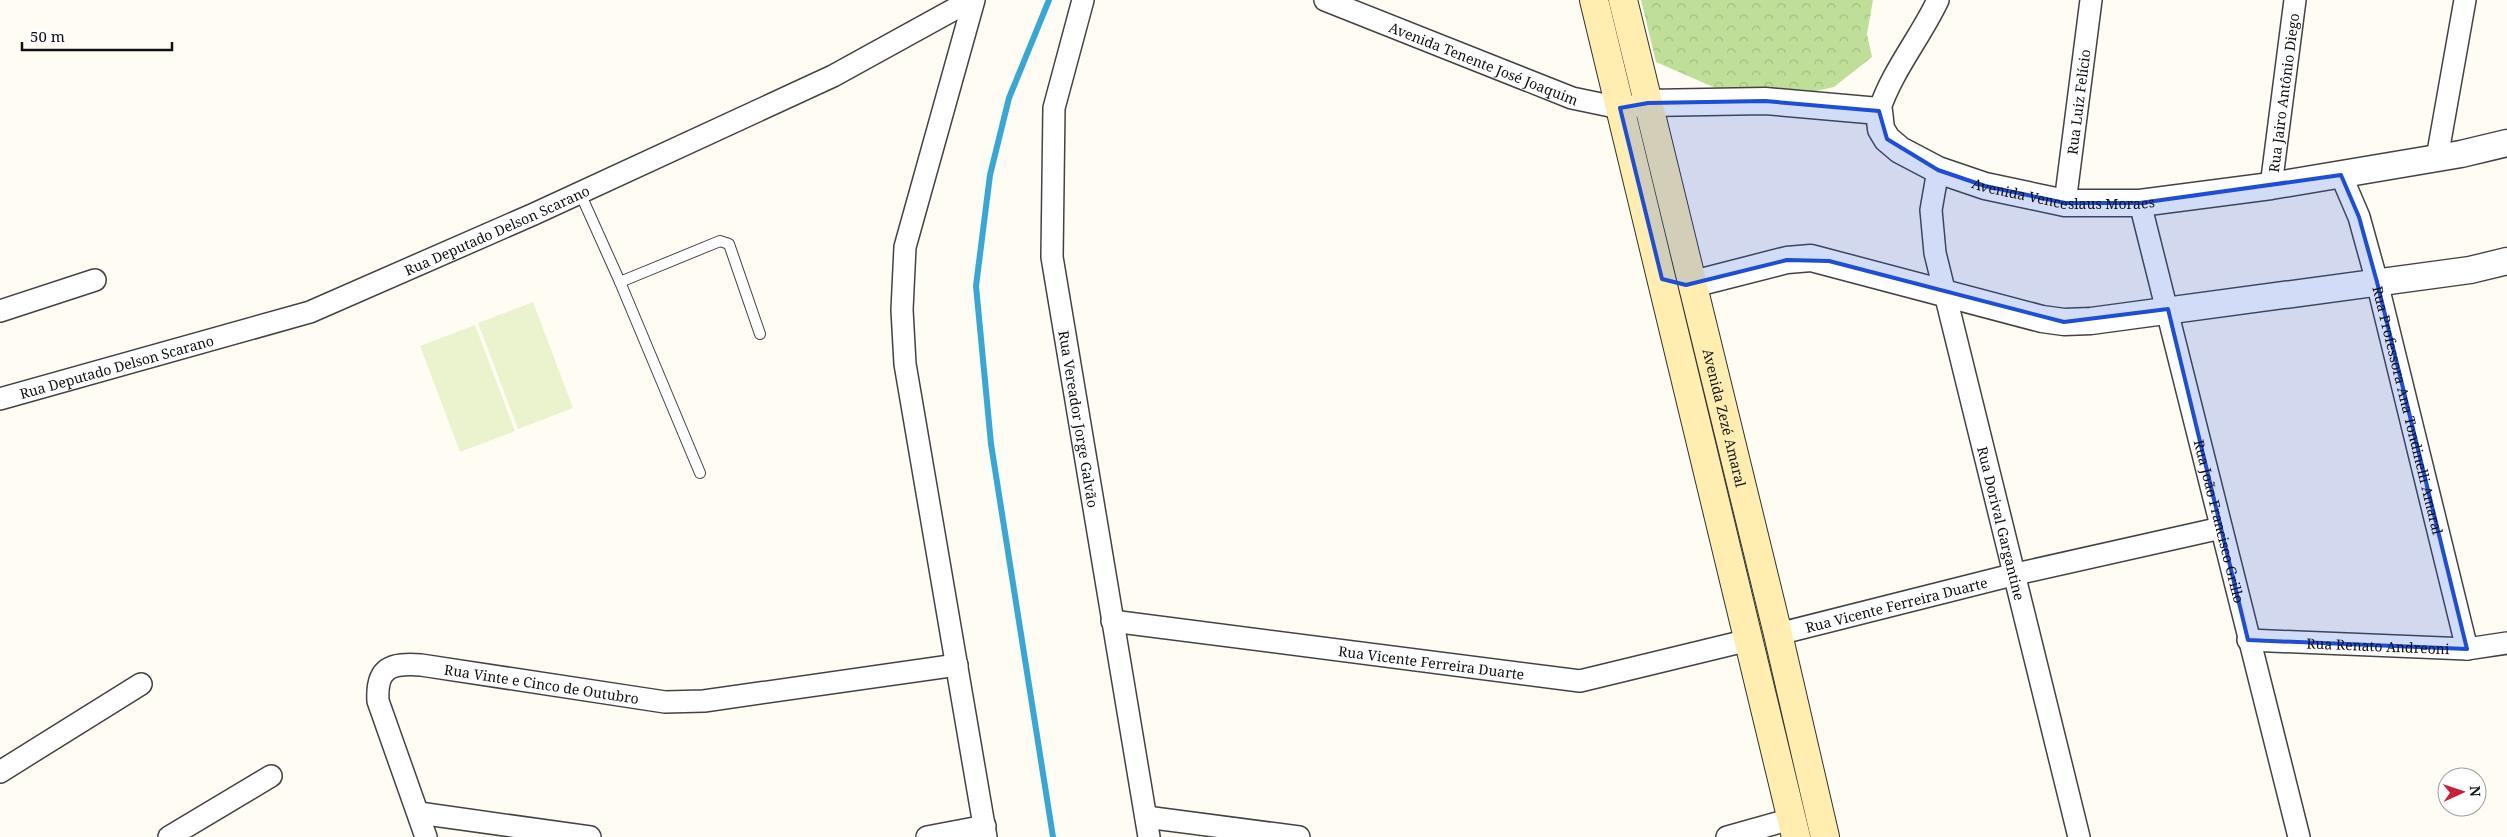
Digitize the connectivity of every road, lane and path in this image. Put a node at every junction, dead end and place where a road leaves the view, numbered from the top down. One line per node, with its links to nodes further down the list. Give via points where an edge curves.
1 (973, 0): 18 (street, Rua Deputado Delson Scarano, via 833,76); 41 (street, via 905,247 902,310 905,364)
2 (1083, 0): 35 (street, Rua Vereador Jorge Galvão, via 1054,108 1052,257)
3 (1325, 0): 11 (street, Avenida Tenente José Joaquim, via 1572,98)
4 (1594, 0): 11 (main road)
5 (1622, 0): 10 (main road, Avenida Zezé Amaral)
6 (1938, 0): 12 (street, via 1887,89)
7 (2091, 0): 19 (street, Rua Luiz Felício)
8 (2295, 0): 17 (street, Rua Jairo Antônio Diego)
9 (2465, 0): 14 (street)
10 (1648, 103): 11 (street, Avenida Tenente José Joaquim); 12 (street, via 1765,101); 26 (main road, Avenida Zezé Amaral)
11 (1620, 108): 22 (main road)
12 (1880, 111): 15 (street, Avenida Venceslaus Moraes, via 1881,129 1887,139 1900,150)
13 (2507, 142): 14 (street, Avenida Venceslaus Moraes)
14 (2437, 158): 16 (street, Avenida Venceslaus Moraes)
15 (1938, 170): 19 (street, Avenida Venceslaus Moraes, via 1985,186); 27 (street, Rua Dorival Gargantine, via 1931,210 1935,253)
16 (2341, 175): 17 (street, Avenida Venceslaus Moraes); 25 (street, Rua Professora Ana Tondinelli Amaral, via 2359,217)
17 (2272, 186): 20 (street, Avenida Venceslaus Moraes)
18 (580, 193): 24 (lane); 31 (street, Rua Deputado Delson Scarano, via 310,312)
19 (2065, 203): 20 (street, Avenida Venceslaus Moraes)
20 (2140, 203): 28 (street, Rua João Francisco Grillo)
21 (2507, 261): 25 (street, via 2470,270)
22 (1662, 279): 26 (main road); 37 (main road)
23 (94, 280): 29 (street)
24 (620, 282): 30 (lane, via 720,241 728,244); 32 (lane)
25 (2377, 282): 28 (street); 40 (street, Rua Professora Ana Tondinelli Amaral)
26 (1693, 284): 27 (street, via 1787,260 1811,258); 36 (main road, Avenida Zezé Amaral)
27 (1945, 292): 28 (street, via 2064,322); 34 (street, Rua Dorival Gargantine)
28 (2168, 309): 33 (street, Rua João Francisco Grillo)
29 (0, 311)
30 (760, 334)
31 (0, 399)
32 (700, 473)
33 (2221, 528): 34 (street, Rua Vicente Ferreira Duarte); 38 (street, Rua João Francisco Grillo)
34 (2016, 574): 36 (street, Rua Vicente Ferreira Duarte); 56 (street, Rua Dorival Gargantine)
35 (1112, 621): 37 (street, Rua Vicente Ferreira Duarte, via 1580,681); 46 (street, Rua Vereador Jorge Galvão)
36 (1778, 634): 55 (main road, Avenida Zezé Amaral)
37 (1749, 640): 47 (main road)
38 (2248, 640): 40 (street, Rua Renato Andreoni); 57 (street, Rua João Francisco Grillo)
39 (2507, 644): 40 (street, Rua Renato Andreoni)
40 (2467, 649)
41 (957, 664): 45 (street, Rua Vinte e Cinco de Outubro, via 704,701 664,702 399,663 383,674 377,686 378,701); 48 (street)
42 (141, 684): 43 (street)
43 (0, 772)
44 (271, 776): 49 (street)
45 (419, 813): 50 (street); 51 (street)
46 (1148, 827): 53 (street)
47 (1793, 828): 54 (street)
48 (985, 832): 52 (street)
49 (169, 837)
50 (426, 837)
51 (590, 837)
52 (926, 837)
53 (1299, 837)
54 (1727, 837)
55 (1825, 837)
56 (2079, 837)
57 (2299, 837)

